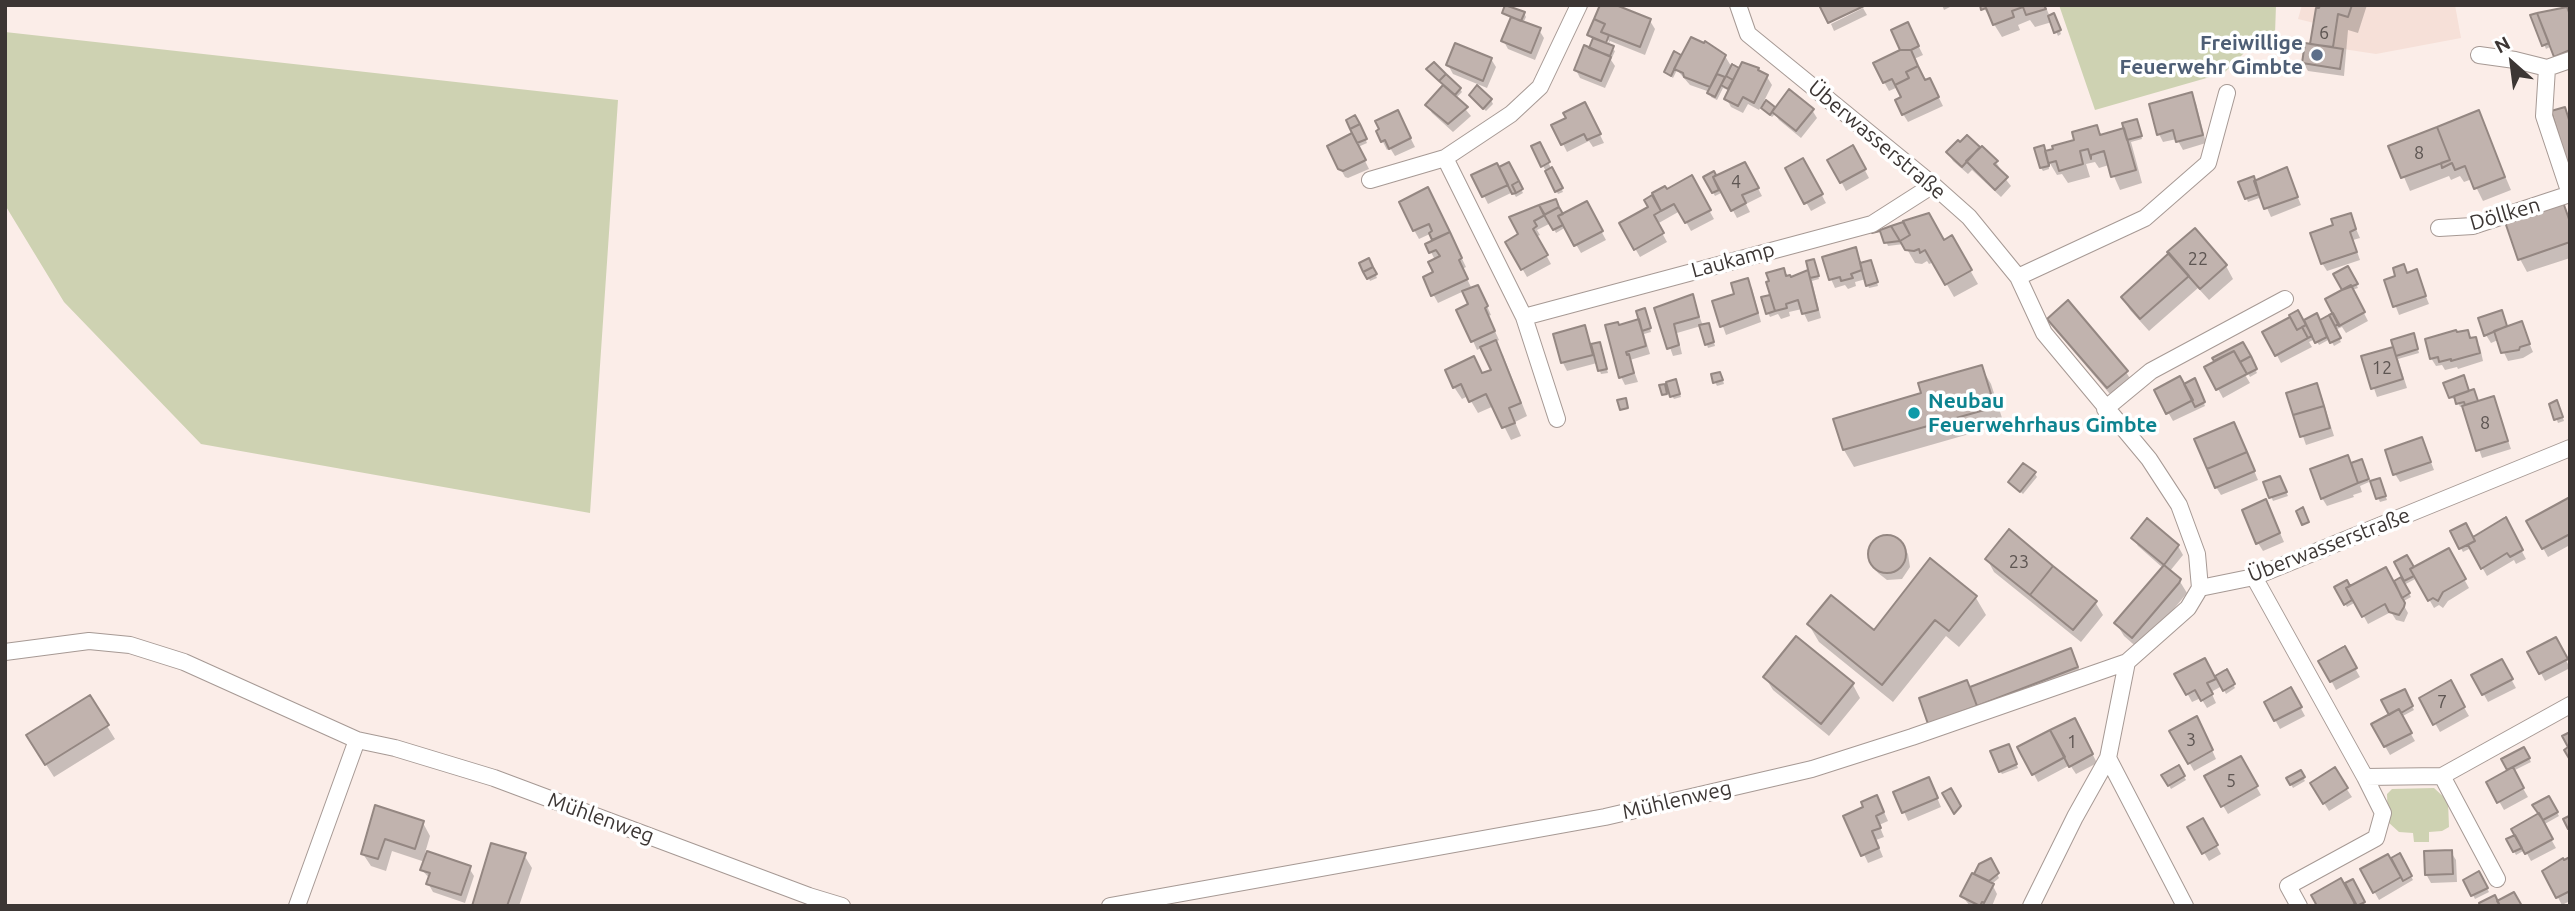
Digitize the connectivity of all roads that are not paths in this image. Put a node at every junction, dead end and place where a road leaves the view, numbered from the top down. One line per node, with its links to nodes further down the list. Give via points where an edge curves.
1 (1579, 5): 7 (street, via 1540,87 1511,114)
2 (1738, 5): 9 (street, Überwasserstraße, via 1748,34)
3 (2479, 55): 5 (street)
4 (2570, 61): 5 (street)
5 (2547, 68): 10 (street, Döllken, via 2544,116)
6 (2227, 93): 12 (street, via 2208,163 2145,218)
7 (1445, 158): 8 (street); 14 (street)
8 (1370, 180)
9 (1933, 185): 12 (street, Überwasserstraße, via 1969,218); 14 (street, Laukamp, via 1872,224)
10 (2570, 194): 11 (street, Döllken, via 2473,226)
11 (2439, 228)
12 (2018, 277): 15 (street, Überwasserstraße, via 2044,333)
13 (2285, 299): 15 (street, via 2151,371)
14 (1524, 317): 16 (street)
15 (2105, 409): 19 (street, Überwasserstraße, via 2148,459 2179,505 2197,554)
16 (1557, 419)
17 (2570, 448): 18 (street, Überwasserstraße)
18 (2254, 576): 19 (street, Überwasserstraße); 25 (street)
19 (2200, 588): 21 (street, Mühlenweg, via 2188,608)
20 (5, 652): 23 (street, Mühlenweg, via 89,641 130,645 184,662)
21 (2127, 662): 24 (street); 30 (street, Mühlenweg, via 1812,769 1605,817)
22 (2570, 705): 26 (street)
23 (357, 740): 28 (street); 29 (street, Mühlenweg, via 494,778)
24 (2108, 758): 31 (street); 32 (street)
25 (2365, 776): 26 (street); 33 (street, via 2383,813 2376,838 2288,886)
26 (2442, 776): 27 (street)
27 (2497, 878)
28 (297, 906)
29 (842, 906)
30 (1110, 906)
31 (2031, 906)
32 (2185, 906)
33 (2299, 906)

